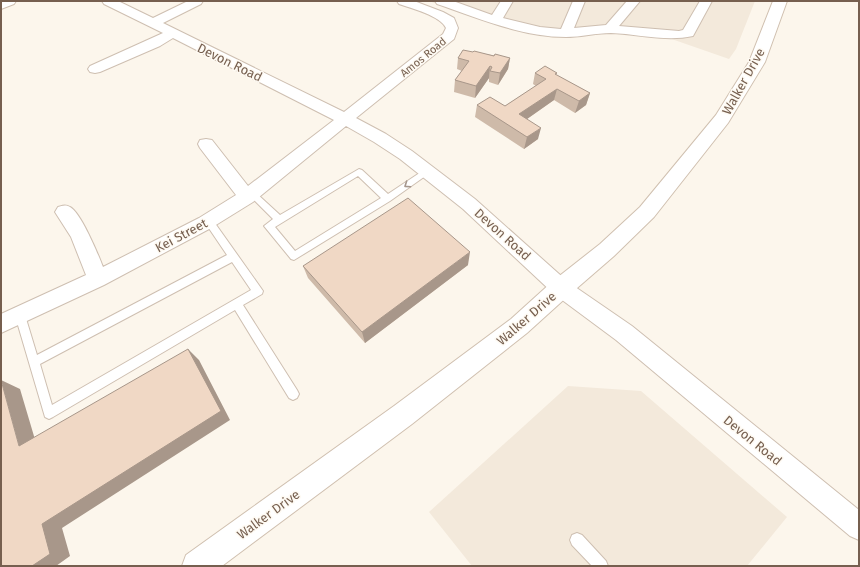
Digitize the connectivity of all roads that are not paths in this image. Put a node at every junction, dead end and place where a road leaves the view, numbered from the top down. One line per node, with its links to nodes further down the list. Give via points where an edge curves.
1 (10, 1): 11 (street)
2 (108, 1): 13 (street, Devon Road)
3 (197, 1): 13 (street)
4 (403, 1): 18 (street, Amos Road, via 450,21 452,28 449,36)
5 (441, 1): 12 (street)
6 (507, 1): 12 (street)
7 (579, 1): 16 (street)
8 (634, 1): 14 (street)
9 (706, 1): 14 (street, via 690,30 684,34)
10 (780, 1): 28 (street, Walker Drive, via 757,62 722,119 646,212 607,250)
11 (1, 5)
12 (495, 20): 16 (street, via 540,31)
13 (154, 23): 15 (street, Devon Road)
14 (610, 28): 16 (street)
15 (173, 33): 17 (street); 18 (street, Devon Road)
16 (566, 33)
17 (95, 69)
18 (345, 119): 20 (street, Devon Road, via 380,138); 21 (street, Kei Street)
19 (206, 144): 21 (street)
20 (427, 172): 22 (lane, one-way to 22); 28 (street, Devon Road, via 469,204)
21 (250, 196): 24 (lane); 25 (street, Kei Street)
22 (387, 198): 24 (lane, via 359,172); 24 (lane, via 294,256 269,226)
23 (64, 212): 27 (street, via 89,254)
24 (279, 220)
25 (209, 221): 26 (lane); 27 (street, Kei Street)
26 (234, 256): 29 (lane, via 258,291); 32 (lane)
27 (97, 279): 30 (street, Kei Street)
28 (561, 288): 34 (street, Devon Road, via 624,333); 36 (street, Walker Drive, via 519,326 403,415)
29 (237, 304): 32 (lane, via 49,413); 33 (lane)
30 (20, 315): 31 (street, Kei Street); 32 (lane)
31 (1, 324)
32 (34, 362)
33 (293, 394)
34 (859, 527)
35 (577, 540): 37 (lane)
36 (197, 566)
37 (601, 566)

